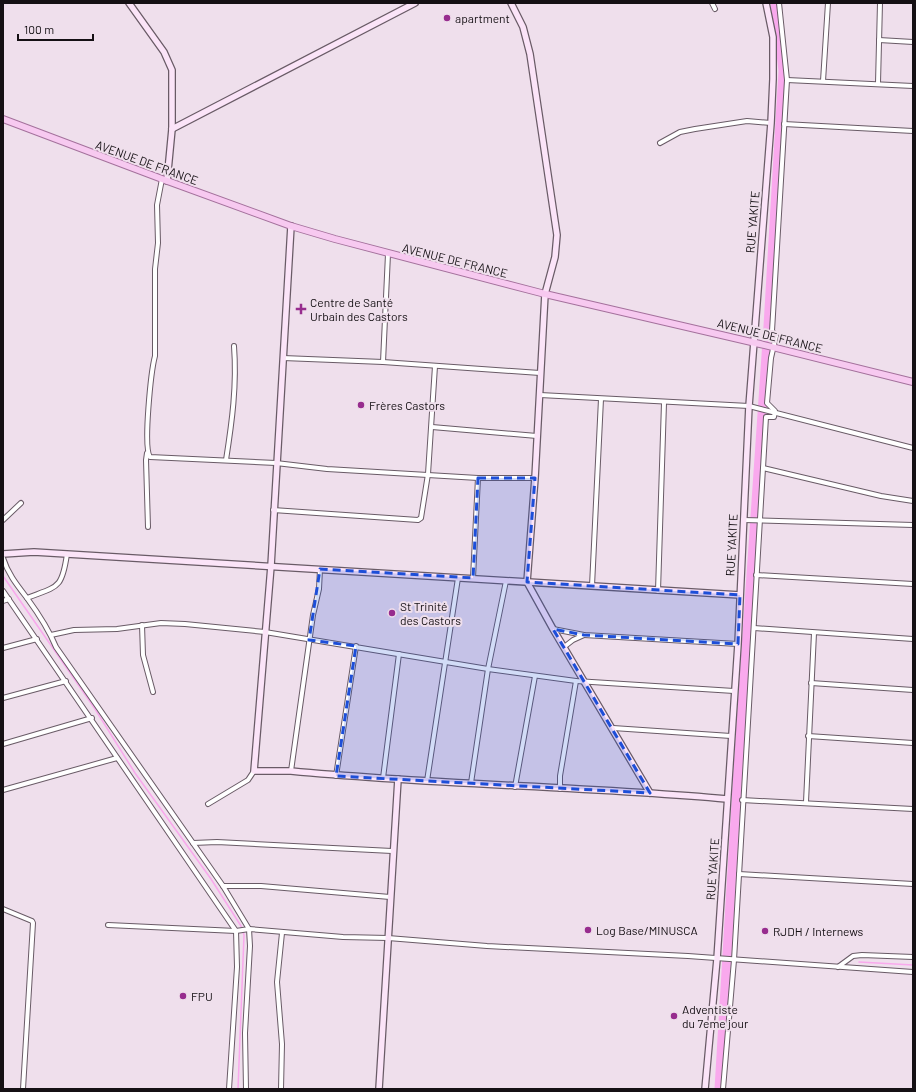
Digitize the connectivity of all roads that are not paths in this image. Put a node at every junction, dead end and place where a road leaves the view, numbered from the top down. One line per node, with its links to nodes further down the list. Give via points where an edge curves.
1 (128, 3): 19 (street, via 171,64)
2 (415, 3): 19 (street)
3 (511, 3): 25 (street, via 523,27 530,54 557,235 555,257)
4 (712, 3): 9 (street)
5 (766, 3): 17 (street, RUE YAKITE, via 773,37)
6 (779, 3): 12 (street)
7 (828, 3): 13 (street)
8 (880, 3): 10 (street)
9 (715, 9)
10 (879, 40): 11 (street); 14 (street)
11 (913, 42)
12 (788, 80): 13 (street); 18 (street)
13 (823, 81): 14 (street)
14 (878, 83): 15 (street)
15 (913, 86)
16 (3, 120): 22 (main road, AVENUE DE FRANCE)
17 (771, 123): 21 (street, via 747,122 695,129 680,132); 26 (street, RUE YAKITE)
18 (784, 124): 20 (street); 28 (street, via 772,331 776,336)
19 (172, 129): 22 (street)
20 (913, 131)
21 (660, 142)
22 (164, 180): 23 (main road, AVENUE DE FRANCE); 42 (street, via 158,205 154,356 151,368)
23 (291, 226): 24 (main road, AVENUE DE FRANCE); 29 (street)
24 (388, 254): 25 (main road, AVENUE DE FRANCE); 30 (street)
25 (545, 294): 26 (main road, AVENUE DE FRANCE); 32 (street)
26 (757, 343): 28 (main road, AVENUE DE FRANCE); 37 (street, RUE YAKITE)
27 (234, 346): 43 (street, via 234,400)
28 (773, 347): 33 (main road, AVENUE DE FRANCE); 38 (street, via 767,403)
29 (283, 358): 30 (street); 44 (street)
30 (383, 362): 31 (street)
31 (435, 366): 32 (street); 39 (street)
32 (540, 373): 34 (street)
33 (913, 382)
34 (540, 395): 35 (street); 40 (street)
35 (601, 399): 36 (street); 68 (street)
36 (664, 403): 37 (street); 70 (street)
37 (750, 406): 38 (street); 53 (street, RUE YAKITE)
38 (775, 413): 41 (street); 45 (street, via 774,417 766,417)
39 (432, 427): 40 (street); 46 (street)
40 (537, 436): 48 (street)
41 (913, 448)
42 (147, 453): 43 (street, via 154,458); 56 (street)
43 (226, 460): 44 (street)
44 (276, 463): 46 (street, via 327,469); 51 (street)
45 (763, 468): 49 (street); 54 (street)
46 (428, 474): 47 (street); 51 (street, via 422,514 418,520)
47 (478, 478): 48 (street); 64 (street)
48 (535, 478): 66 (street)
49 (913, 501)
50 (22, 503): 52 (street)
51 (273, 510): 60 (street)
52 (3, 520)
53 (744, 520): 54 (street); 71 (street, RUE YAKITE)
54 (759, 521): 55 (street); 62 (street)
55 (913, 525)
56 (148, 527)
57 (3, 554): 58 (street)
58 (67, 554): 60 (street); 72 (street, via 62,579 58,585)
59 (3, 558): 72 (street, via 11,578)
60 (271, 566): 61 (street); 78 (street)
61 (320, 569): 63 (street); 84 (street)
62 (756, 575): 67 (street); 76 (street)
63 (458, 578): 64 (street); 90 (street)
64 (473, 578): 65 (street)
65 (506, 581): 66 (street); 91 (street)
66 (527, 582): 68 (street); 77 (street)
67 (913, 584)
68 (592, 586): 70 (street)
69 (3, 591): 73 (street)
70 (658, 591): 71 (street)
71 (740, 595): 85 (street, RUE YAKITE)
72 (27, 598): 80 (street)
73 (9, 599): 74 (street); 82 (street)
74 (3, 601)
75 (142, 626): 78 (street, via 185,624); 80 (street, via 117,630 74,630); 98 (street, via 143,655)
76 (754, 628): 79 (street); 120 (street)
77 (553, 629): 81 (street); 87 (street)
78 (265, 632): 84 (street); 108 (street)
79 (814, 633): 83 (street); 96 (street)
80 (51, 635): 124 (street, via 56,647)
81 (584, 635): 85 (street); 87 (street)
82 (37, 639): 88 (street); 93 (street)
83 (913, 639)
84 (309, 640): 86 (street); 109 (street)
85 (738, 644): 99 (street, RUE YAKITE)
86 (356, 646): 89 (street); 110 (street)
87 (564, 647): 95 (street)
88 (3, 648)
89 (399, 654): 90 (street); 111 (street)
90 (445, 662): 91 (street); 113 (street)
91 (488, 669): 92 (street); 114 (street)
92 (535, 676): 94 (street); 115 (street)
93 (66, 681): 100 (street); 101 (street)
94 (576, 681): 95 (street); 116 (street)
95 (584, 682): 99 (street); 102 (street)
96 (811, 683): 97 (street); 104 (street)
97 (913, 690)
98 (153, 692)
99 (734, 692): 103 (street, RUE YAKITE)
100 (3, 698)
101 (92, 718): 106 (street); 107 (street)
102 (613, 728): 103 (street); 118 (street)
103 (731, 736): 119 (street, RUE YAKITE)
104 (808, 736): 105 (street); 121 (street)
105 (913, 743)
106 (3, 744)
107 (117, 758): 117 (street); 133 (street)
108 (254, 771): 109 (street); 122 (street, via 248,780)
109 (292, 772): 110 (street)
110 (336, 776): 111 (street)
111 (383, 778): 112 (street)
112 (398, 779): 113 (street); 125 (street)
113 (427, 781): 114 (street)
114 (471, 783): 115 (street)
115 (515, 787): 116 (street)
116 (560, 789): 118 (street)
117 (3, 790)
118 (650, 793): 119 (street)
119 (727, 800): 137 (street, RUE YAKITE)
120 (742, 800): 121 (street); 126 (street)
121 (806, 802): 123 (street)
122 (208, 804)
123 (913, 809)
124 (193, 843): 125 (street); 128 (street)
125 (392, 851): 129 (street)
126 (739, 874): 127 (street); 138 (street)
127 (913, 884)
128 (224, 886): 129 (street, via 261,886); 132 (street)
129 (390, 896): 135 (street)
130 (3, 909): 141 (street, via 26,917 33,924)
131 (108, 925): 133 (street)
132 (249, 929): 133 (street); 134 (street); 143 (street, via 244,1033)
133 (236, 932): 142 (street, via 237,967)
134 (282, 933): 135 (street); 144 (street, via 277,982 282,1044)
135 (388, 938): 137 (street); 145 (street)
136 (913, 957): 139 (street, via 853,956)
137 (717, 959): 138 (street); 146 (street, RUE YAKITE)
138 (734, 960): 139 (street); 147 (street)
139 (838, 967): 140 (street)
140 (913, 972)
141 (23, 1089)
142 (229, 1089)
143 (246, 1089)
144 (281, 1089)
145 (379, 1089)
146 (705, 1089)
147 (723, 1089)

